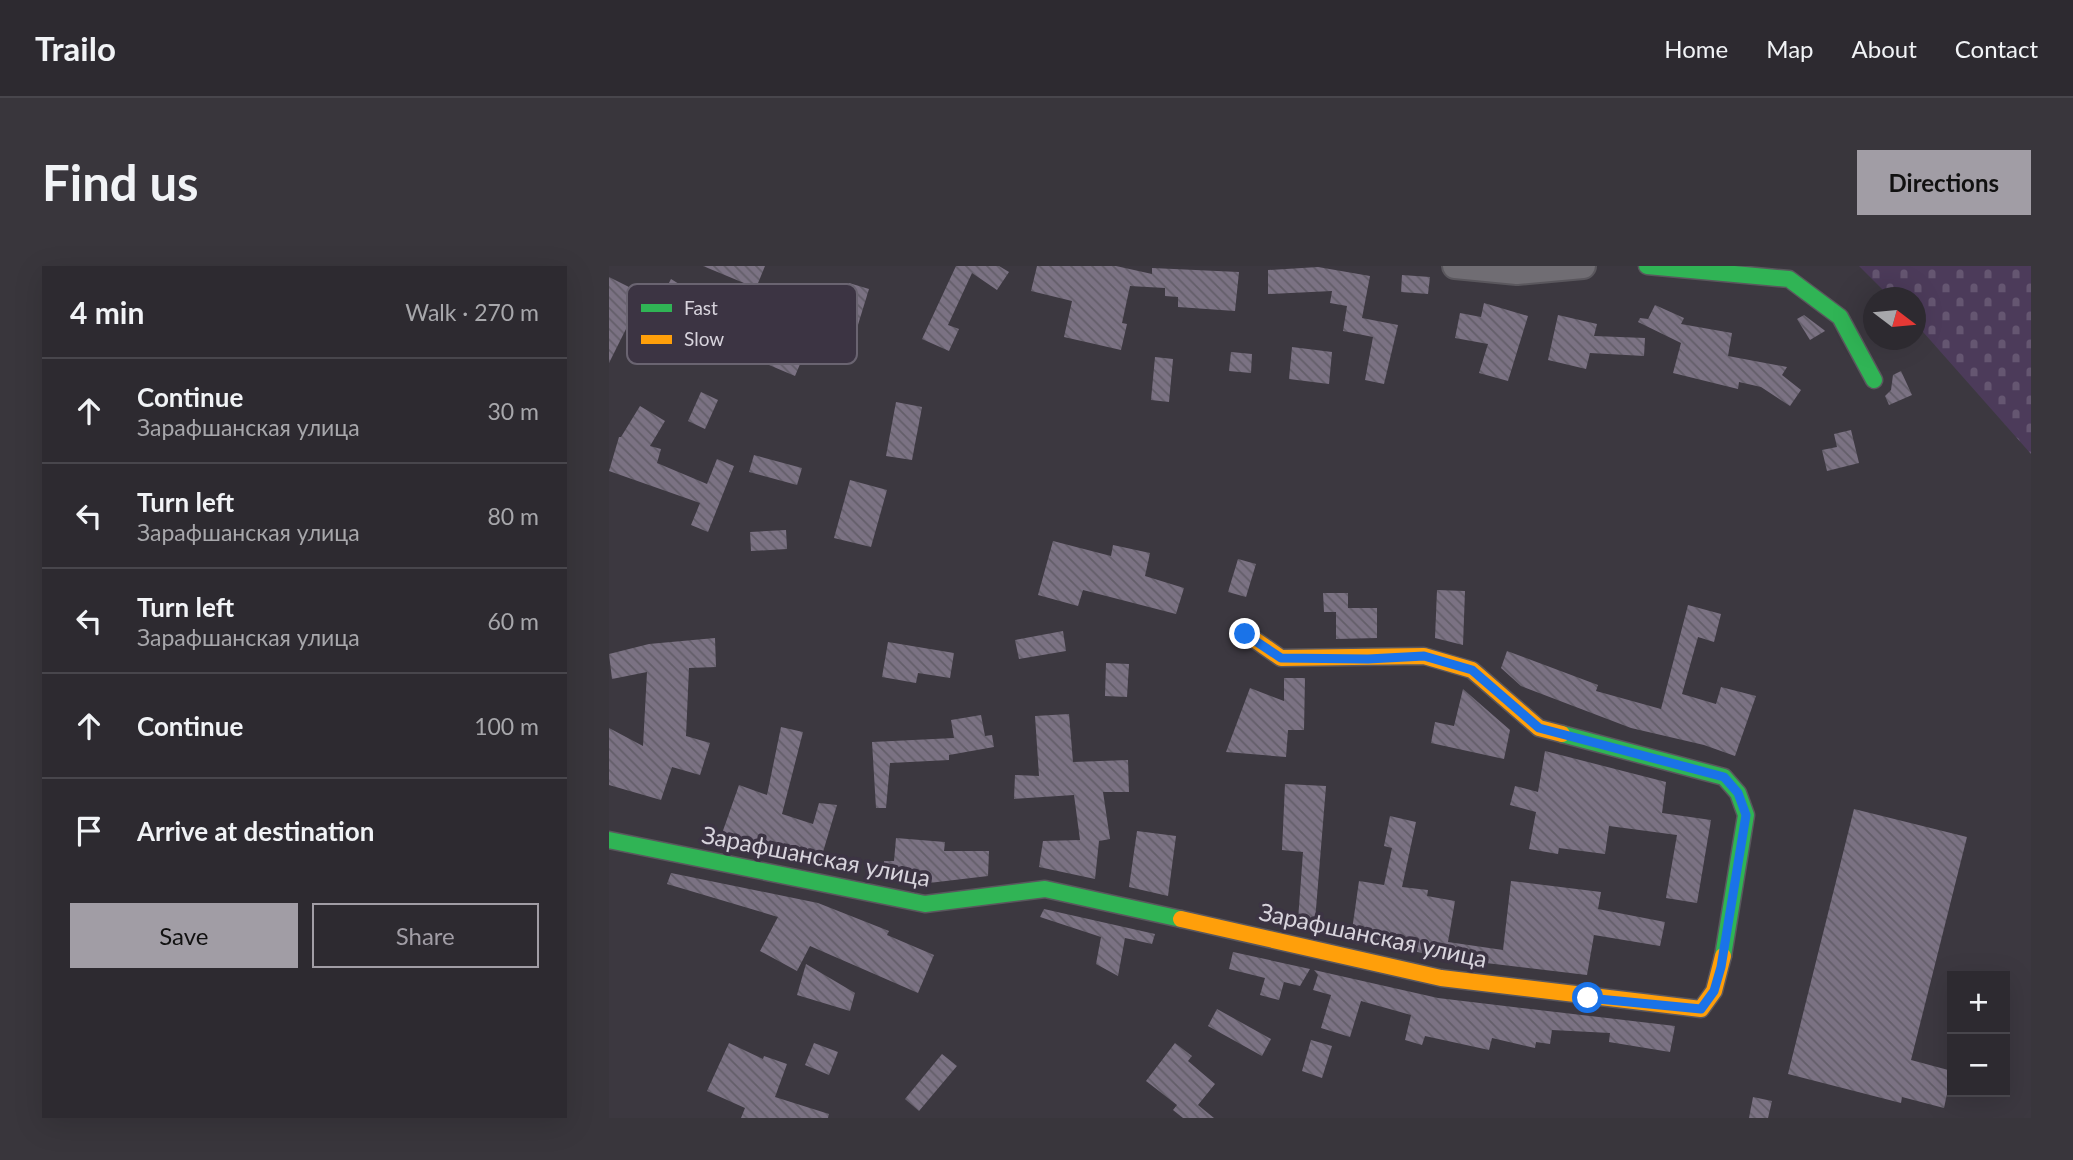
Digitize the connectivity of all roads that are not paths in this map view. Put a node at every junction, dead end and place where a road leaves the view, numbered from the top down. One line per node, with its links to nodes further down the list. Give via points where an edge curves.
1 (1455, 266): 2 (street, via 1517,272)
2 (1583, 266)
3 (1647, 266): 4 (street, via 1789,279 1840,317)
4 (1874, 380)
5 (1245, 634): 6 (street, Зарафшанская улица, via 1281,658 1424,656 1472,670 1539,728 1724,777 1738,793 1746,815 1721,967 1714,991 1701,1009 1441,978 1045,888 925,904)
6 (609, 840)

